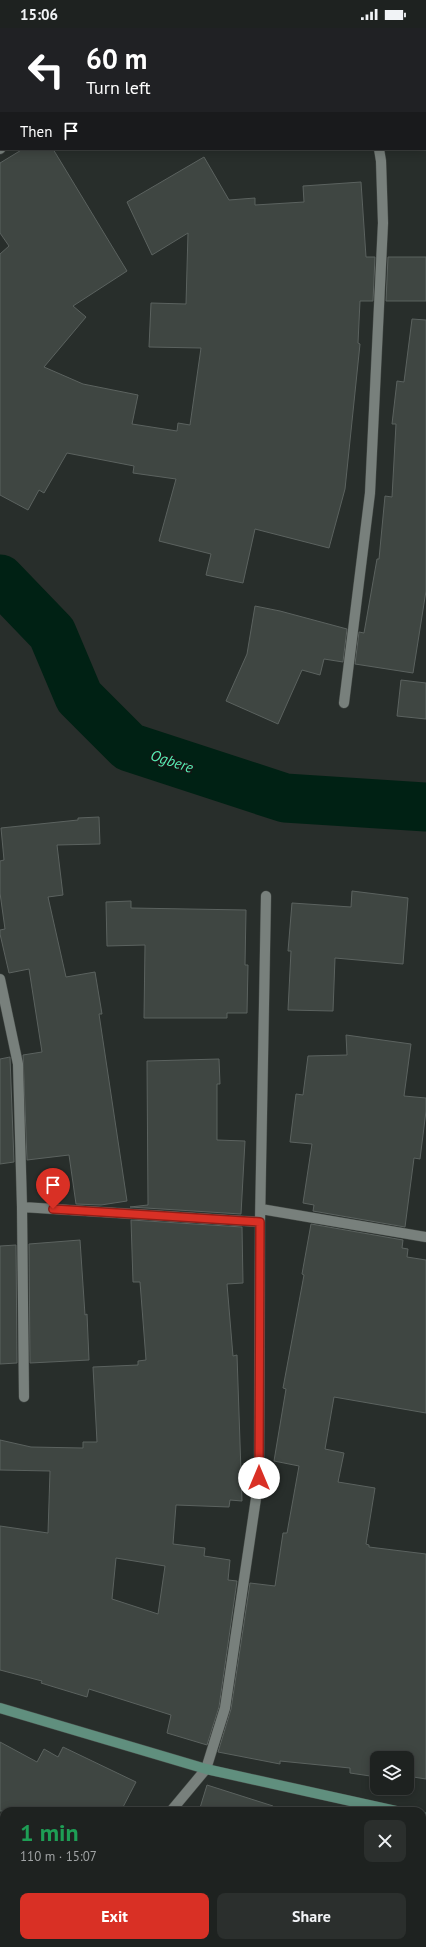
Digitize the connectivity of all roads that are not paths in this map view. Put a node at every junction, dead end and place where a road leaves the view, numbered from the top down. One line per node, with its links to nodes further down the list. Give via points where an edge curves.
1 (378, 150): 2 (street, via 381,161 383,222 370,493)
2 (344, 703)
3 (266, 896): 6 (street)
4 (0, 979): 5 (street, via 18,1064)
5 (22, 1207): 7 (street); 9 (street)
6 (261, 1209): 7 (street); 8 (street)
7 (260, 1222): 11 (street, via 259,1478 226,1708)
8 (426, 1237)
9 (24, 1398)
10 (0, 1708): 11 (street)
11 (206, 1769): 12 (street); 13 (street)
12 (174, 1807)
13 (378, 1807)

